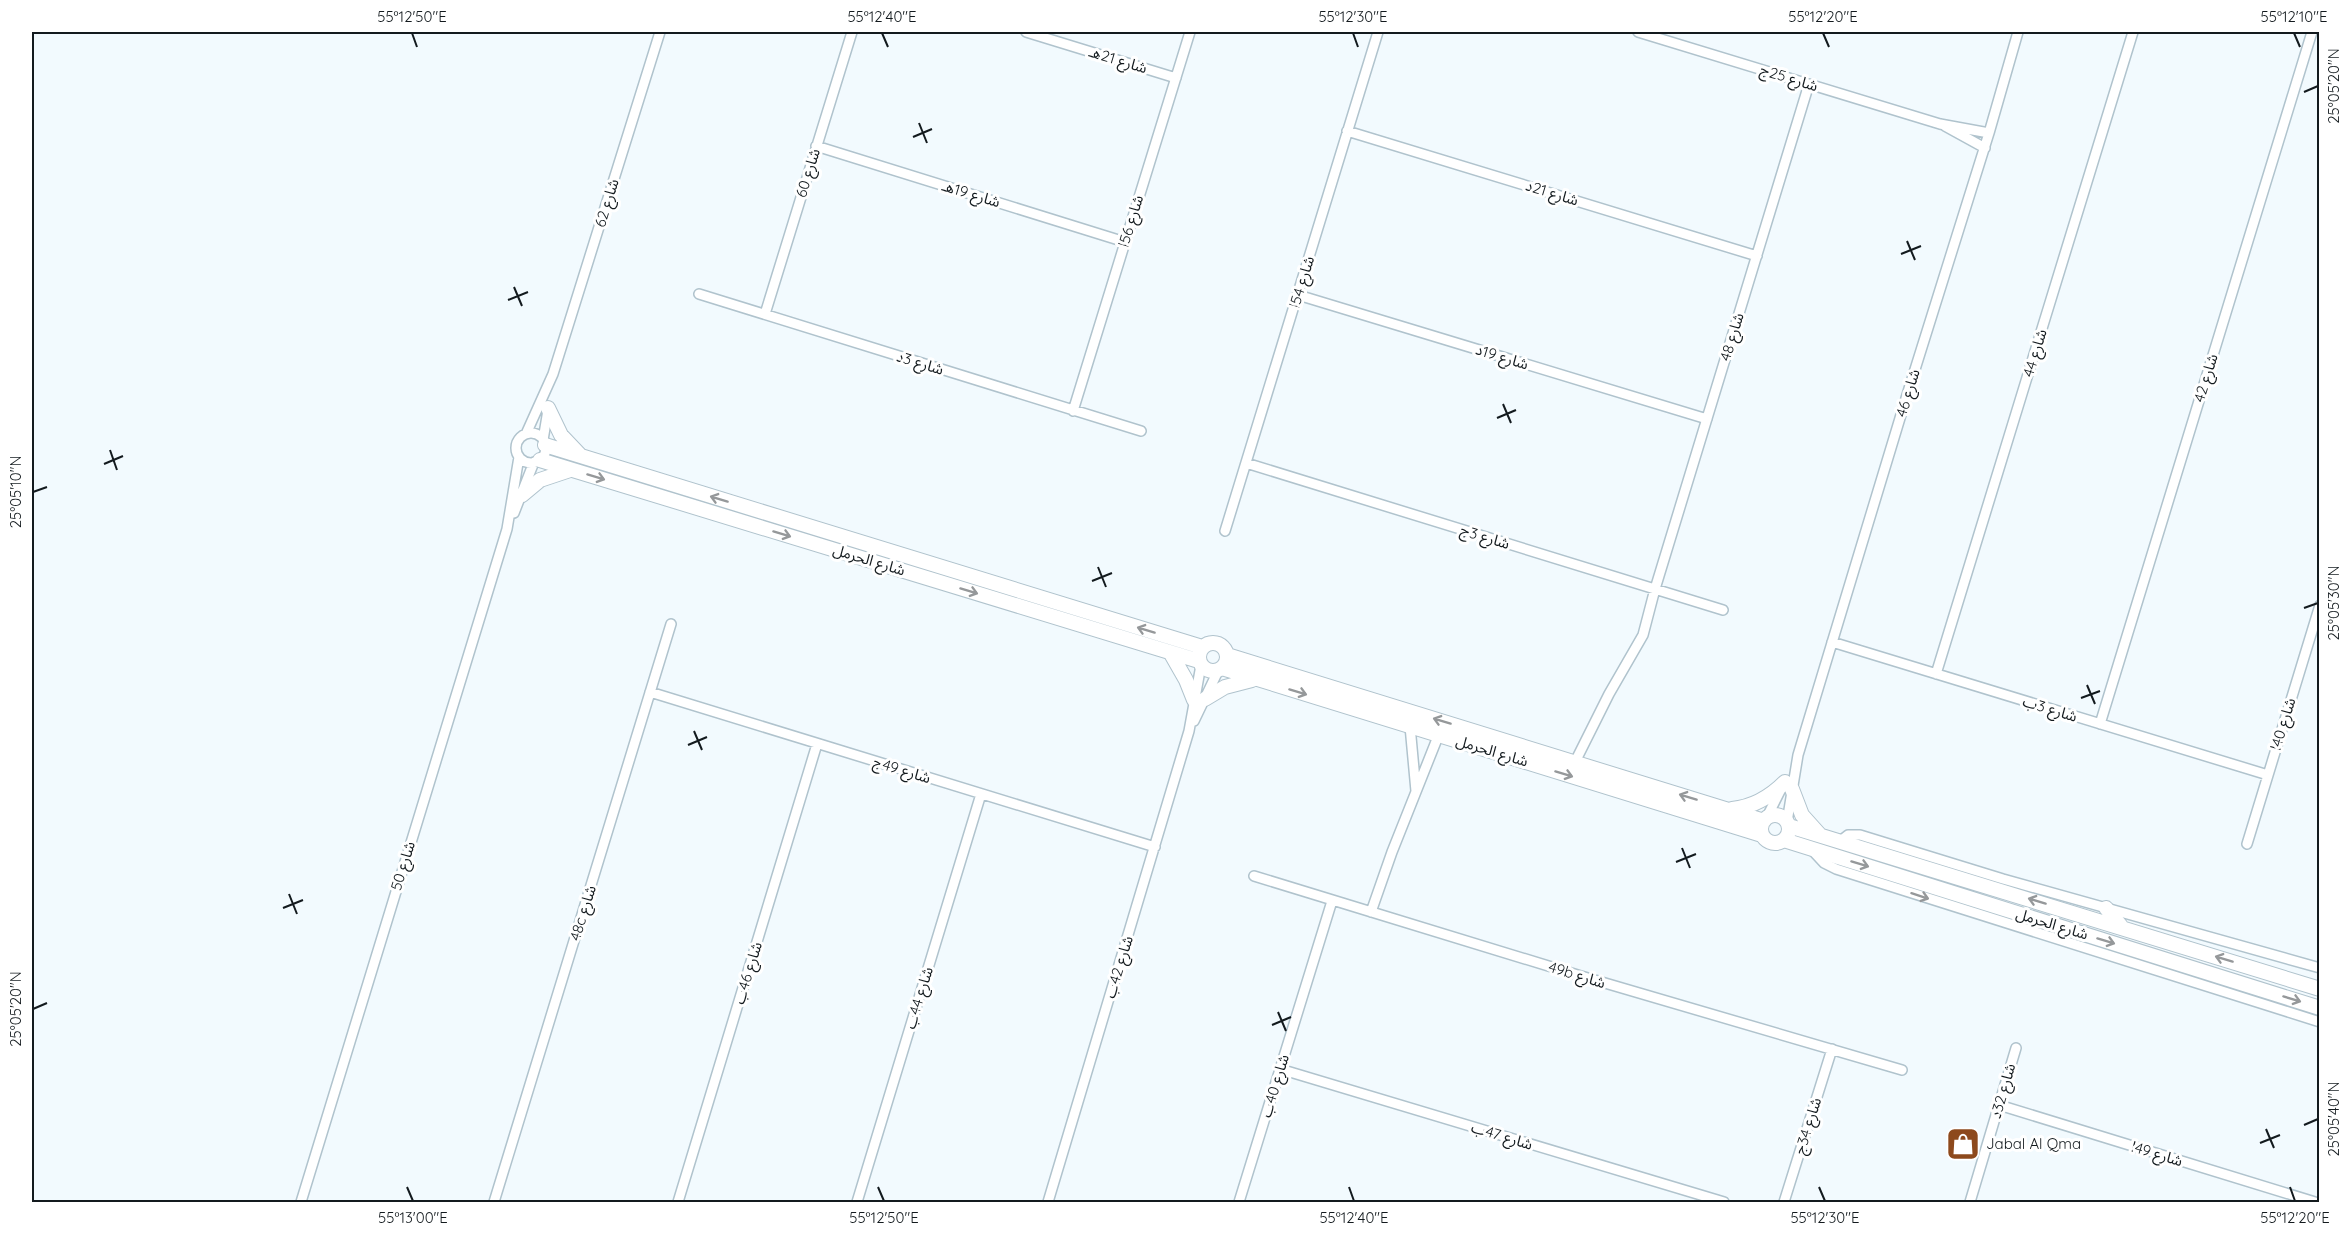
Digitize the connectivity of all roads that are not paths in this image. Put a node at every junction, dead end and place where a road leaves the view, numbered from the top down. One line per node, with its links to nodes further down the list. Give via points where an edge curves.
1 (660, 32): 22 (street, شارع 62)
2 (852, 32): 15 (street, شارع 60)
3 (1026, 32): 10 (street, شارع 21هـ)
4 (1190, 32): 10 (street, شارع 56ا)
5 (1378, 32): 13 (street, شارع 54ا)
6 (1638, 32): 11 (street, شارع 25ج)
7 (2018, 32): 14 (street, شارع 46)
8 (2133, 32): 47 (street, شارع 44)
9 (2312, 32): 51 (street, شارع 42)
10 (1176, 78): 17 (street, شارع 56ا)
11 (1809, 84): 12 (street, شارع 25ج); 18 (street, شارع 48)
12 (1940, 124): 14 (street, شارع 25ج); 16 (street, شارع 25ج)
13 (1347, 131): 18 (street, شارع 21د); 20 (street, شارع 54ا)
14 (1989, 133): 16 (street, شارع 46)
15 (816, 146): 17 (street, شارع 19هـ); 21 (street, شارع 60)
16 (1984, 148): 41 (street, شارع 46)
17 (1125, 242): 24 (street, شارع 56ا)
18 (1757, 256): 25 (street, شارع 48)
19 (699, 294): 21 (street, شارع 3د)
20 (1298, 295): 25 (street, شارع 19د); 32 (street, شارع 54ا)
21 (765, 314): 24 (street, شارع 3د)
22 (553, 374): 23 (street, شارع 62); 27 (street, شارع 62)
23 (548, 408): 28 (street, شارع 62); 29 (street, via 561,435)
24 (1073, 411): 26 (street, شارع 3د)
25 (1707, 419): 37 (street, شارع 48)
26 (1141, 431)
27 (526, 434): 28 (street, via 534,433); 30 (street, via 517,442)
28 (544, 443): 29 (street, شارع الحرمل); 31 (street, via 545,452)
29 (581, 456): 42 (street, شارع الحرمل, one-way to 29)
30 (519, 457): 31 (street, via 524,462); 35 (street, شارع 50)
31 (537, 461): 33 (street, شارع الحرمل); 34 (street, شارع 50)
32 (1246, 464): 36 (street, شارع 54ا); 37 (street, شارع 3ج)
33 (573, 470): 34 (street, via 540,480); 43 (street, شارع الحرمل, one-way to 43)
34 (522, 495): 35 (street, شارع 50)
35 (507, 529): 84 (street, شارع 50)
36 (1226, 531)
37 (1655, 589): 39 (street, شارع 3ج); 55 (street, شارع 48, via 1643,635)
38 (2319, 605): 56 (street, شارع 40ا)
39 (1723, 610)
40 (671, 624): 49 (street, 48c شارع)
41 (1832, 642): 47 (street, شارع 3ب); 57 (street, شارع 46)
42 (1202, 647): 44 (street, via 1217,643); 45 (street)
43 (1170, 652): 45 (street, شارع الحرمل); 50 (street)
44 (1227, 655): 46 (street); 55 (street, شارع الحرمل, one-way to 44)
45 (1200, 663): 46 (street, via 1208,671); 50 (street, شارع 42ب)
46 (1220, 670): 48 (street, شارع الحرمل); 50 (street, شارع 42ب)
47 (1936, 674): 51 (street, شارع 3ب)
48 (1260, 680): 50 (street, via 1237,683); 52 (street, شارع الحرمل, one-way to 52)
49 (650, 692): 54 (street, شارع 49ج); 85 (street, 48c شارع)
50 (1199, 699): 68 (street, شارع 42ب)
51 (2100, 724): 56 (street, شارع 3ب)
52 (1410, 726): 53 (street, شارع الحرمل); 59 (street)
53 (1439, 734): 59 (street); 63 (street, شارع الحرمل, one-way to 63)
54 (817, 744): 58 (street, شارع 49ج); 86 (street, شارع 46ب)
55 (1575, 762): 60 (street, شارع الحرمل, one-way to 55)
56 (2268, 776): 67 (street, شارع 40ا)
57 (1788, 785): 60 (street, via 1754,804); 61 (street, شارع 46); 62 (street, شارع 46); 64 (street, via 1802,815)
58 (981, 794): 68 (street, شارع 49ج); 87 (street, شارع 44ب)
59 (1417, 794): 73 (street)
60 (1726, 809): 61 (street, شارع الحرمل)
61 (1765, 820): 62 (street, via 1776,815); 63 (street)
62 (1788, 824): 64 (street, شارع الحرمل); 65 (street)
63 (1762, 835): 65 (street, via 1770,843)
64 (1822, 837): 66 (street, شارع الحرمل)
65 (1784, 840): 69 (street, شارع الحرمل)
66 (1839, 842): 72 (street, via 1848,835 1860,835); 74 (street, شارع الحرمل, one-way to 66)
67 (2247, 844)
68 (1155, 847): 88 (street, شارع 42ب)
69 (1811, 849): 77 (street, شارع الحرمل, one-way to 77); 78 (street, one-way to 78, via 1836,869)
70 (1254, 876): 71 (street, 49b شارع)
71 (1332, 901): 73 (street, 49b شارع); 81 (street, شارع 40ب)
72 (2106, 908): 74 (street); 75 (street)
73 (1371, 912): 80 (street, 49b شارع)
74 (2121, 926): 76 (street, شارع الحرمل, one-way to 74)
75 (2319, 968)
76 (2319, 989)
77 (2319, 1008)
78 (2319, 1022)
79 (2016, 1048): 83 (street, شارع 32د)
80 (1832, 1050): 82 (street, 49b شارع); 91 (street, شارع 34ج)
81 (1280, 1069): 89 (street, شارع 40ب); 90 (street, شارع 47ب)
82 (1902, 1070)
83 (1999, 1105): 92 (street, شارع 32د); 93 (street, شارع 49ا)
84 (301, 1203)
85 (494, 1203)
86 (678, 1203)
87 (856, 1203)
88 (1048, 1203)
89 (1239, 1203)
90 (1724, 1203)
91 (1784, 1203)
92 (1970, 1203)
93 (2315, 1203)

